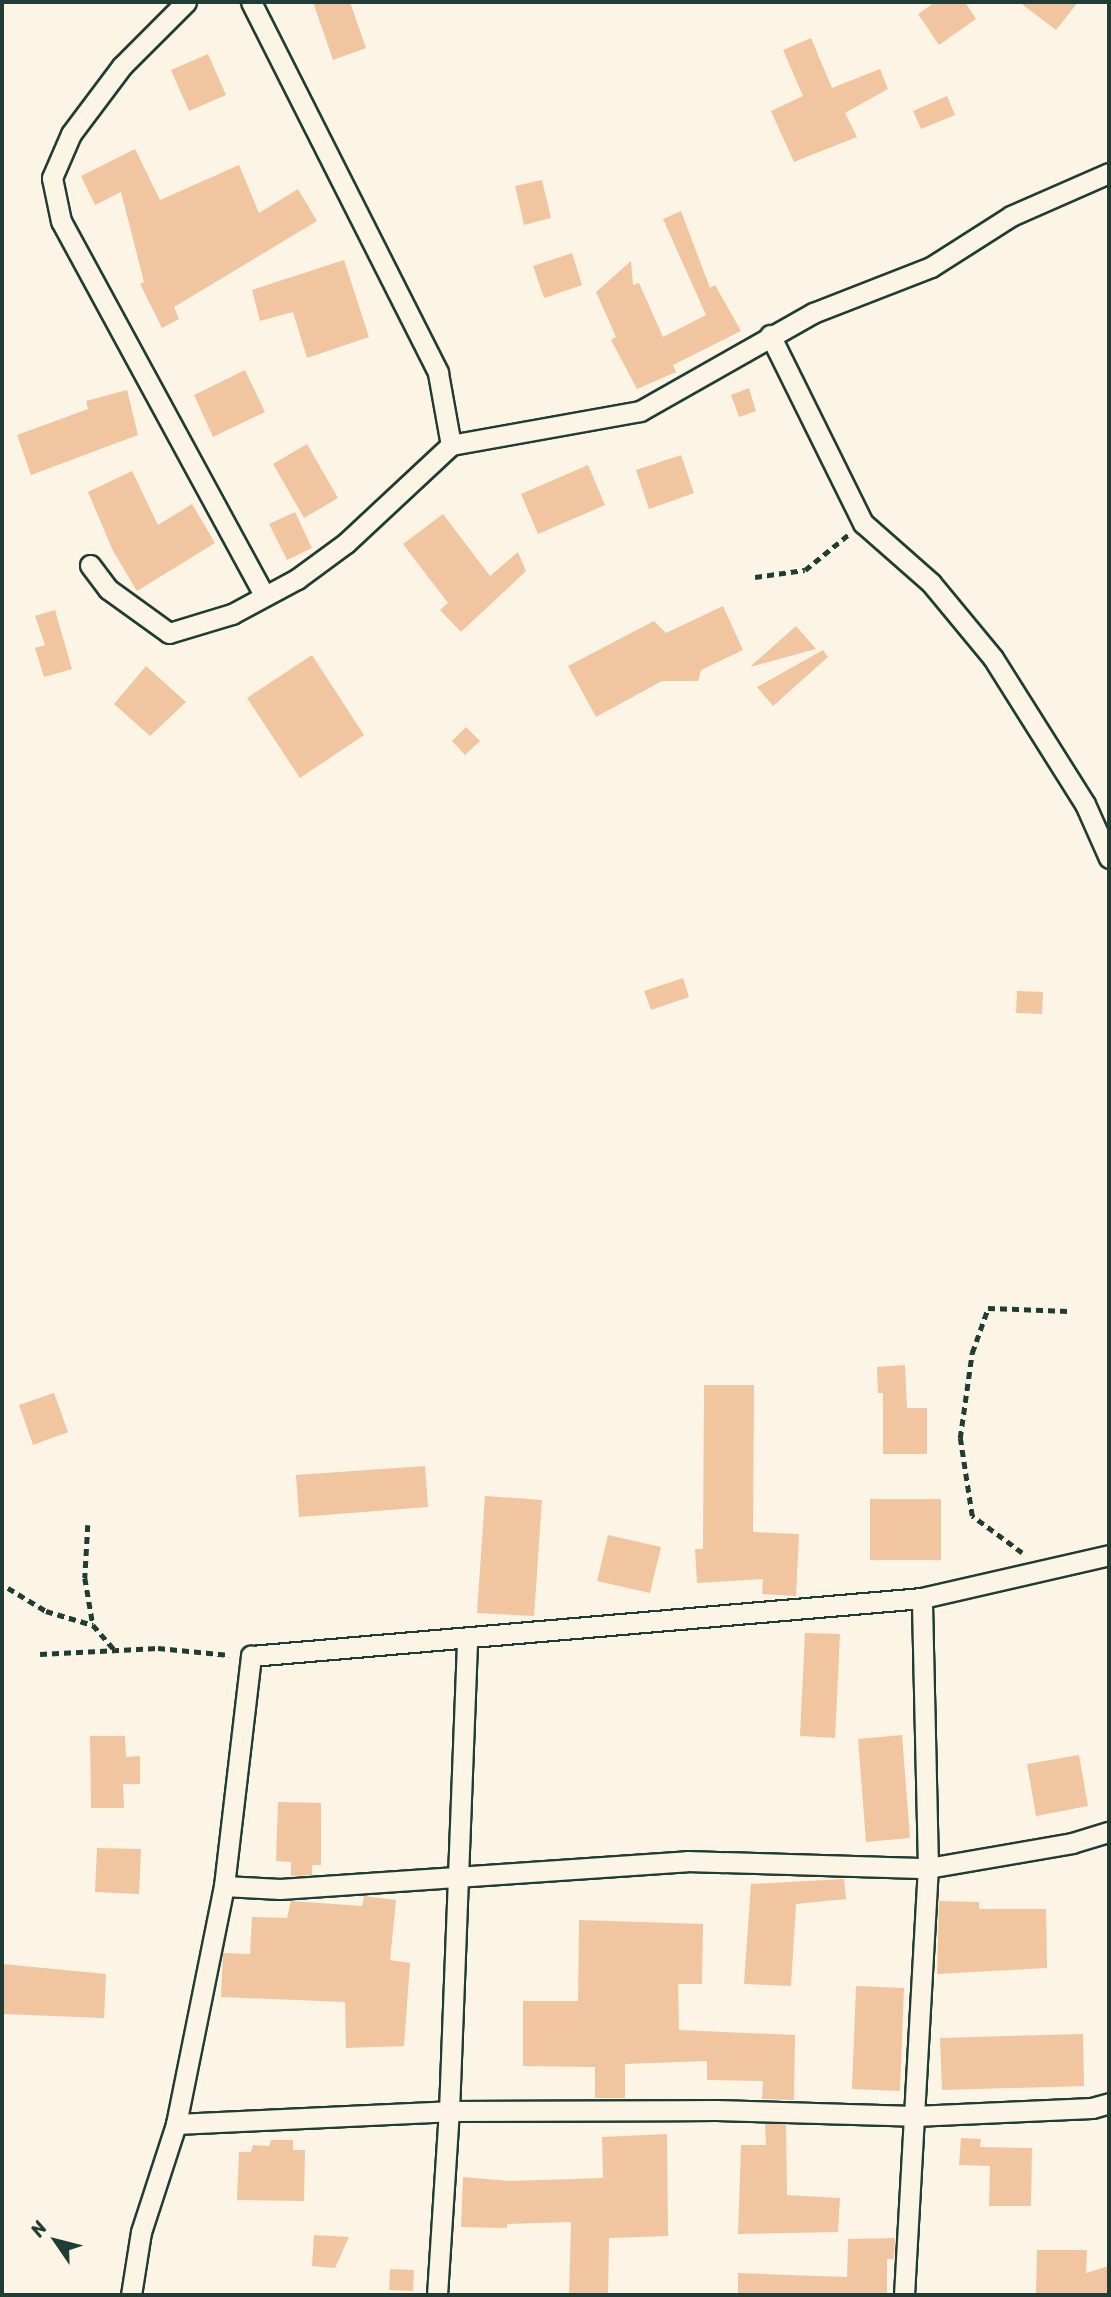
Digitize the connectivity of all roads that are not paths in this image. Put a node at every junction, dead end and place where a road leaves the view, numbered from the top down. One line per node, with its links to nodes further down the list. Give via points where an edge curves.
1 (186, 2): 7 (street, via 106,88 71,134 52,178 61,221)
2 (251, 2): 5 (street, via 438,373)
3 (1109, 173): 4 (street, via 1011,216 931,267 813,313)
4 (770, 335): 5 (street, via 640,411); 8 (street, via 863,523 931,583 993,658 1086,804)
5 (451, 445): 7 (street, via 346,543 297,579)
6 (90, 565): 7 (street, via 108,589 169,633 232,614)
7 (263, 593)
8 (1109, 858)
9 (1109, 1555): 10 (street)
10 (922, 1598): 11 (street); 13 (street)
11 (467, 1637): 14 (street); 15 (street, via 251,1657)
12 (1109, 1832): 13 (street)
13 (928, 1868): 14 (street, via 687,1861); 18 (street)
14 (455, 1877): 15 (street, via 280,1889); 17 (street)
15 (225, 1886): 19 (street)
16 (1109, 2103): 18 (street)
17 (449, 2111): 18 (street, via 716,2110); 19 (street); 21 (street)
18 (914, 2116): 22 (street)
19 (176, 2124): 20 (street, via 141,2232)
20 (131, 2295)
21 (437, 2295)
22 (904, 2295)

